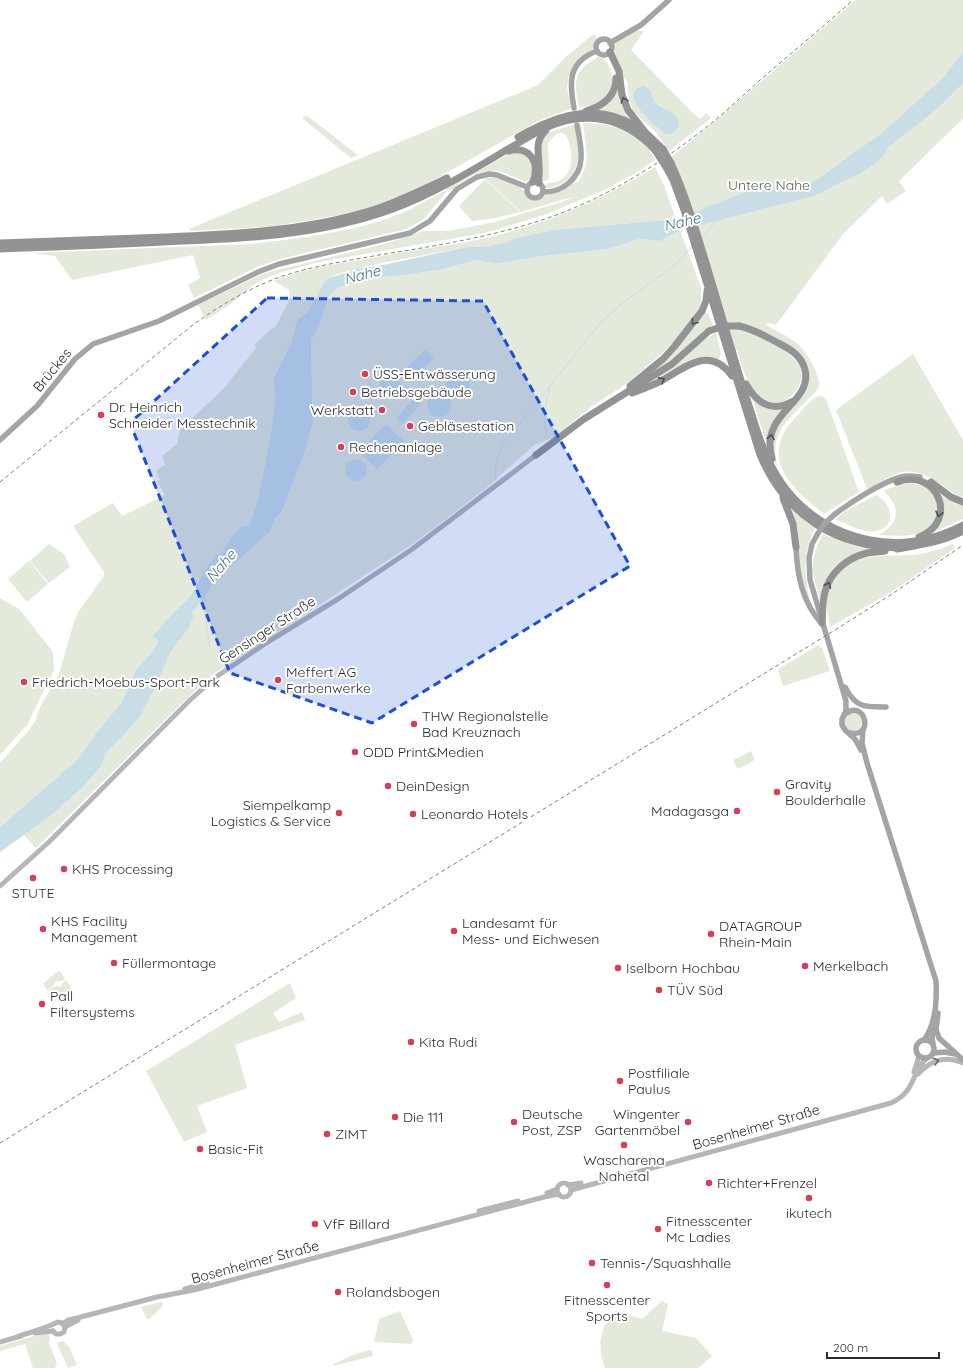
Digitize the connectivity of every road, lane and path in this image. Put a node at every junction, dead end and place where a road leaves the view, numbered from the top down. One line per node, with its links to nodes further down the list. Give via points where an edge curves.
1 (669, 0): 2 (main road, via 641,25)
2 (610, 43): 3 (main road, via 606,40 599,41 596,45); 4 (main road, via 612,48)
3 (597, 51): 4 (main road, via 600,54); 5 (main road, via 581,61 572,74 570,85)
4 (607, 54): 6 (highway, via 615,74 613,93 602,106); 9 (highway, one-way to 4, via 625,105 619,71)
5 (574, 108)
6 (580, 113): 9 (highway, via 612,116); 15 (highway, via 540,126 410,196 338,220 257,232)
7 (552, 125): 10 (highway, via 580,118 610,121 633,131); 11 (highway); 12 (highway, via 540,136 537,145 539,166)
8 (577, 125): 14 (main road, via 582,153 578,171 563,187)
9 (645, 132): 10 (highway)
10 (659, 149): 17 (highway, bridge, via 669,165)
11 (498, 154): 12 (highway, via 515,150 529,154 535,164); 16 (highway, via 412,201 392,209 309,231 215,240)
12 (536, 183): 13 (main road); 14 (main road, via 542,186)
13 (527, 187): 14 (main road, via 527,194 532,198 539,197); 23 (main road, Brückes, via 497,175 478,177 457,189 434,217 410,233 279,264 149,325 99,342 75,359 38,406)
14 (543, 192)
15 (0, 243)
16 (0, 249)
17 (706, 270): 18 (highway); 19 (highway)
18 (708, 287): 20 (highway); 22 (highway, one-way to 22, via 703,309 674,347)
19 (739, 373): 21 (highway, via 753,396 765,404 785,404); 25 (highway, via 765,452)
20 (736, 382): 22 (highway, one-way to 20, via 704,360 714,360 722,364); 28 (highway, via 760,455)
21 (799, 395): 22 (highway, bridge, via 806,374 798,357 787,348 754,331 739,326 724,326 710,331 672,364); 25 (highway, one-way to 21, via 770,451 772,430)
22 (613, 401): 24 (highway)
23 (0, 440)
24 (536, 455): 44 (street, Gensinger Straße, via 411,550 216,677 49,842)
25 (776, 475): 33 (highway, via 798,503 830,526 849,535)
26 (920, 477): 29 (highway, via 950,497); 30 (main road, via 899,478)
27 (897, 482): 30 (main road); 33 (highway, one-way to 33, via 912,479 924,482 934,490 940,503 939,518 933,528)
28 (778, 489): 33 (highway, via 800,513 835,535 868,546 885,548); 34 (highway, via 793,524)
29 (963, 502)
30 (844, 507): 35 (main road, bridge, via 824,524 816,535 811,549 810,580)
31 (963, 525): 33 (highway, via 937,536)
32 (963, 531): 33 (highway, via 938,542 920,546)
33 (904, 545): 35 (highway, one-way to 33, via 825,592 829,580 839,568 862,555)
34 (796, 547): 35 (main road, via 803,594)
35 (822, 624): 36 (main road)
36 (839, 677): 37 (main road); 38 (main road, via 856,703 867,707)
37 (842, 686): 39 (main road); 40 (main road, via 846,701); 43 (main road, via 840,691 844,708 839,719 840,726)
38 (886, 707)
39 (856, 710): 40 (main road); 41 (main road, via 864,717)
40 (844, 714): 42 (main road, via 842,725)
41 (863, 729): 42 (main road, via 857,733); 43 (main road, via 862,743)
42 (850, 733): 43 (main road, via 858,743)
43 (866, 762): 45 (main road)
44 (0, 886)
45 (936, 981): 46 (main road, via 940,997); 47 (main road, via 936,1006)
46 (938, 1013): 48 (main road, via 932,1037); 50 (main road, via 937,1034)
47 (924, 1040): 48 (main road); 51 (main road, via 916,1048)
48 (933, 1045): 49 (main road); 50 (main road)
49 (934, 1053): 50 (main road); 52 (main road)
50 (955, 1053): 53 (main road)
51 (919, 1056): 52 (main road); 56 (street, Bosenheimer Straße, via 908,1086 892,1100)
52 (927, 1058): 55 (street, Bosenheimer Straße)
53 (963, 1060)
54 (963, 1064): 55 (street, one-way to 54, via 934,1061 949,1060)
55 (915, 1078): 56 (street, Bosenheimer Straße, via 903,1096 891,1103)
56 (570, 1187): 57 (street, via 561,1184); 57 (street, via 570,1194 567,1196)
57 (558, 1192): 58 (street, Bosenheimer Straße, via 192,1287 71,1320)
58 (64, 1325): 59 (street, via 58,1322); 59 (street, via 65,1330 62,1334 56,1334)
59 (54, 1328): 60 (street); 60 (street, via 43,1328)
60 (19, 1336): 61 (street)
61 (0, 1342)

